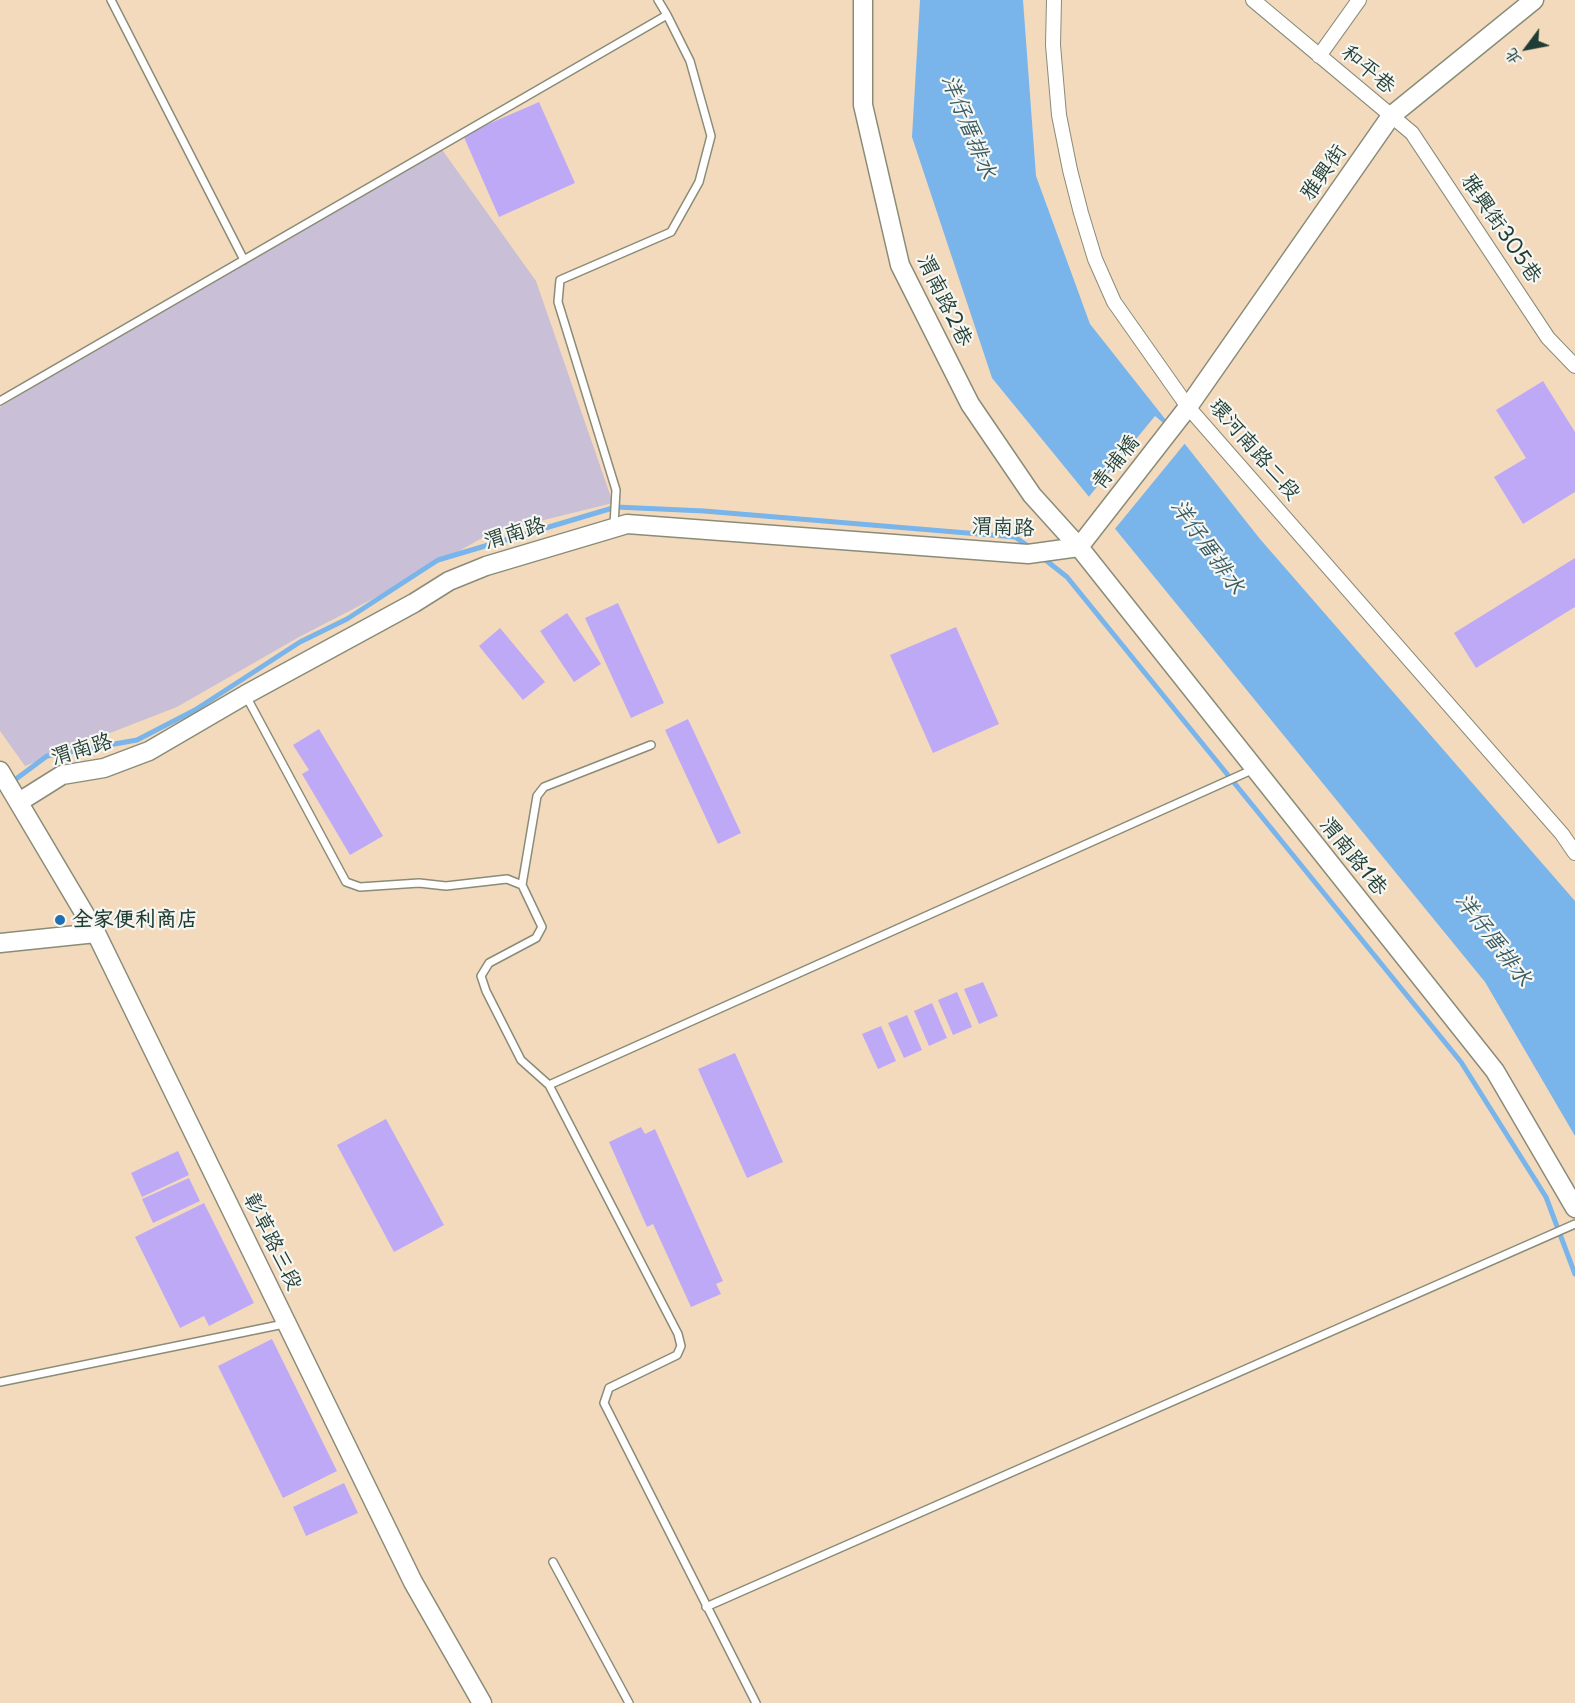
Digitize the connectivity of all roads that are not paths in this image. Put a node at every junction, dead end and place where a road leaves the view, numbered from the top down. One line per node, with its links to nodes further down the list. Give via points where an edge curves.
1 (111, 0): 11 (lane)
2 (658, 0): 8 (lane)
3 (863, 0): 16 (street, 渭南路2巷, via 863,105 900,265 969,404 1032,495)
4 (1054, 0): 14 (street, 環河南路二段, via 1059,115 1095,259 1114,302)
5 (1253, 0): 9 (street, 和平巷)
6 (1359, 0): 9 (street, 和平巷)
7 (1534, 0): 10 (street, 雅興街)
8 (667, 15): 11 (lane); 15 (lane, via 690,62 711,136 699,182 671,232 560,280 558,303 616,490)
9 (1319, 56): 10 (street, 和平巷)
10 (1391, 116): 12 (street, 雅興街305巷, via 1412,133 1548,338); 14 (street, 雅興街)
11 (244, 260): 13 (lane)
12 (1575, 366)
13 (0, 401)
14 (1188, 407): 16 (street, 青埔橋); 22 (street, 環河南路二段)
15 (614, 527): 16 (street, 渭南路, via 645,525 1028,554); 17 (street, 渭南路, via 449,581)
16 (1079, 547): 19 (street, 渭南路1巷)
17 (245, 695): 21 (street, 渭南路, via 149,752 104,768 62,776); 23 (lane, via 346,882 360,887 419,883 446,886 507,879)
18 (651, 745): 23 (lane, via 544,787 537,796)
19 (1254, 769): 26 (lane); 27 (street, 渭南路1巷, via 1495,1071)
20 (0, 771): 21 (street, 彰草路三段)
21 (19, 802): 24 (street, 彰草路三段)
22 (1575, 853)
23 (522, 885): 26 (lane, via 542,927 536,938 489,963 481,976 521,1060)
24 (96, 933): 25 (street); 29 (street, 彰草路三段)
25 (0, 943)
26 (549, 1085): 32 (lane, via 678,1334 681,1346 677,1355 609,1388 604,1403)
27 (1575, 1208)
28 (1575, 1224): 32 (lane)
29 (287, 1324): 30 (lane); 33 (street, 彰草路三段, via 413,1582)
30 (0, 1382)
31 (553, 1562): 34 (lane)
32 (706, 1607): 35 (lane)
33 (482, 1703)
34 (629, 1703)
35 (756, 1703)

